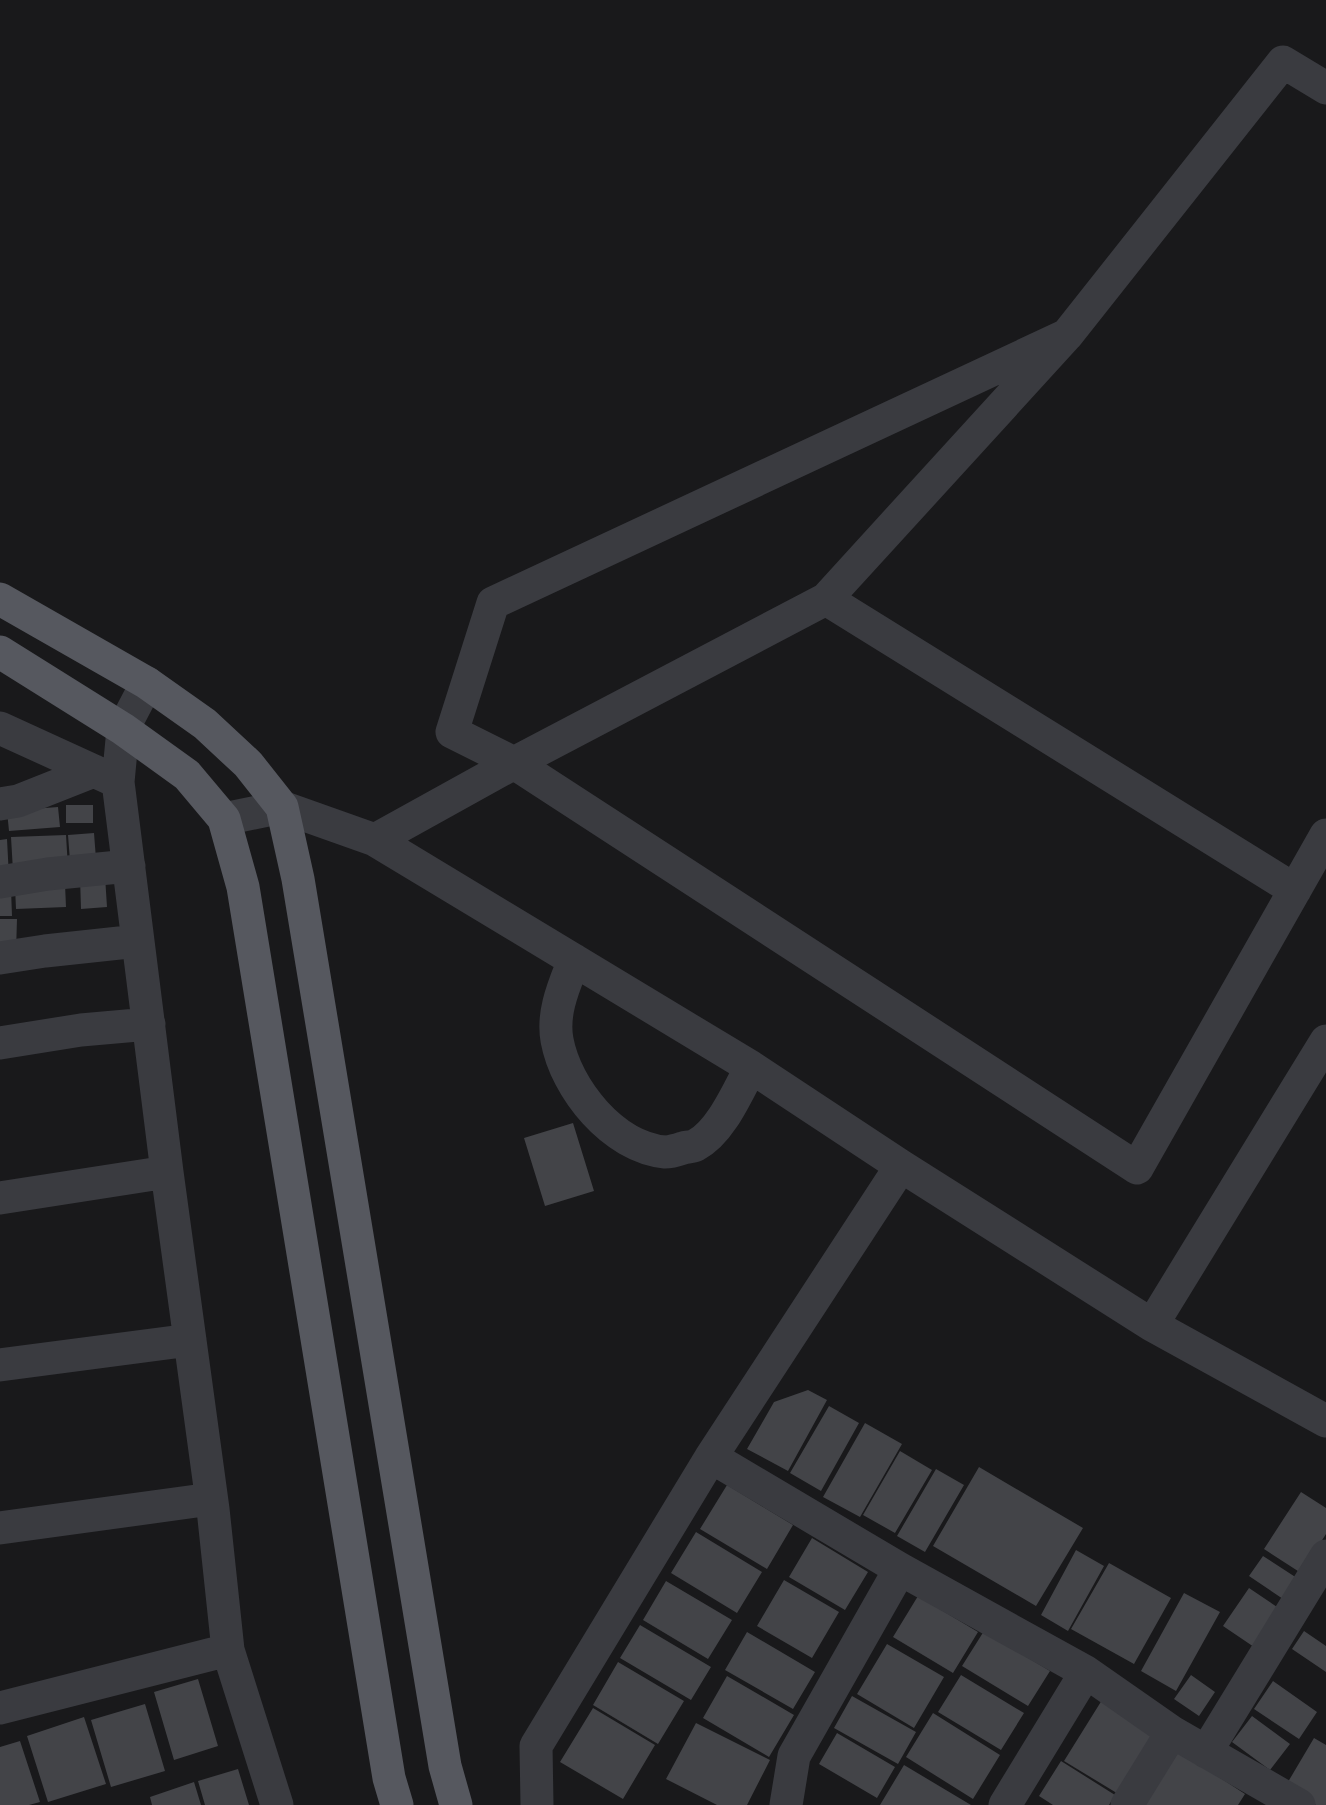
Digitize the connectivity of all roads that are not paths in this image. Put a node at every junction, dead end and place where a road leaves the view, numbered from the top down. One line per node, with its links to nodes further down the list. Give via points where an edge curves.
1 (1326, 88): 2 (street, via 1283,62)
2 (1068, 335): 4 (street); 9 (street, via 493,603 452,732)
3 (0, 599): 6 (main road)
4 (826, 599): 9 (street); 18 (street)
5 (0, 652): 8 (main road)
6 (147, 683): 8 (street); 12 (main road, via 205,724 248,764)
7 (0, 728): 10 (street)
8 (123, 729): 10 (street); 13 (main road, via 187,776)
9 (514, 763): 15 (street); 18 (street, via 1137,1167)
10 (106, 776): 11 (street); 16 (street)
11 (0, 804)
12 (282, 807): 13 (street); 15 (street); 45 (main road, via 298,879 445,1766)
13 (225, 819): 44 (main road, via 243,887 389,1778)
14 (1326, 835): 18 (street)
15 (375, 840): 21 (street)
16 (129, 866): 17 (street); 19 (street)
17 (0, 882)
18 (1295, 890)
19 (138, 941): 20 (street); 22 (street)
20 (0, 958)
21 (574, 960): 25 (street); 25 (street, via 558,1001 557,1039 568,1073 590,1108 615,1133 639,1146 667,1152 696,1145 718,1125)
22 (149, 1024): 24 (street); 27 (street)
23 (1326, 1041): 29 (street)
24 (0, 1043)
25 (751, 1067): 26 (street)
26 (901, 1166): 29 (street); 33 (street)
27 (166, 1172): 28 (street); 30 (street)
28 (0, 1198)
29 (1152, 1325): 32 (street)
30 (190, 1340): 31 (street); 34 (street)
31 (0, 1365)
32 (1326, 1421)
33 (711, 1457): 37 (street); 46 (street, via 536,1746)
34 (211, 1498): 35 (street); 38 (street)
35 (0, 1528)
36 (1326, 1556): 42 (street)
37 (900, 1569): 39 (street); 47 (street, via 794,1756)
38 (228, 1650): 40 (street); 43 (street)
39 (1086, 1672): 41 (street); 48 (street)
40 (0, 1708)
41 (1172, 1732): 42 (street); 49 (street)
42 (1206, 1752): 50 (street)
43 (277, 1805)
44 (397, 1805)
45 (456, 1805)
46 (537, 1805)
47 (786, 1805)
48 (1005, 1805)
49 (1127, 1805)
50 (1299, 1805)

